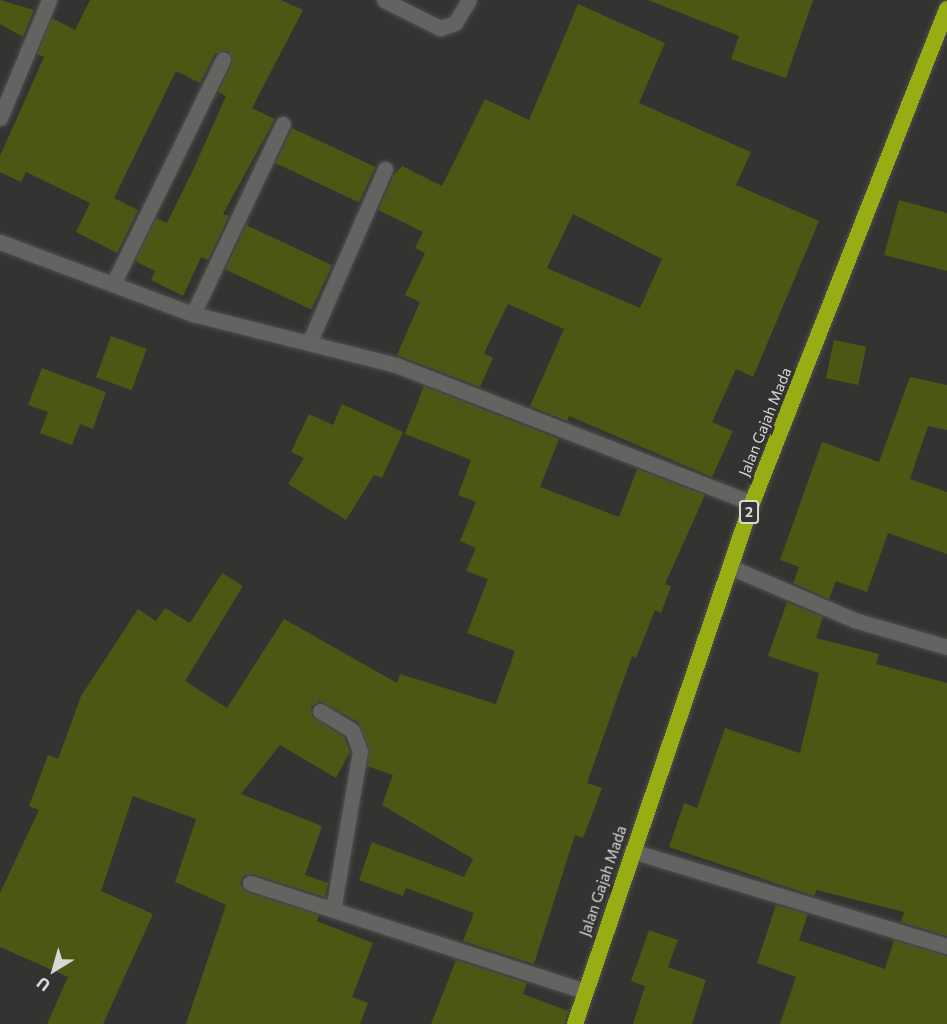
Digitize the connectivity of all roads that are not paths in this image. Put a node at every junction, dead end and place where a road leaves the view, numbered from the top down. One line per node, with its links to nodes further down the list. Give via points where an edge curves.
1 (49, 0): 6 (street)
2 (384, 0): 3 (street, via 440,28 455,23)
3 (469, 0)
4 (947, 9): 13 (highway, Jalan Gajah Mada / 2)
5 (223, 59): 10 (street)
6 (0, 118)
7 (283, 124): 11 (street)
8 (384, 169): 12 (street)
9 (0, 242): 10 (street)
10 (113, 284): 11 (street)
11 (193, 314): 12 (street)
12 (309, 343): 13 (street, via 396,365)
13 (752, 503): 14 (highway, Jalan Gajah Mada / 2)
14 (730, 567): 15 (street, via 854,620); 17 (highway, Jalan Gajah Mada / 2)
15 (947, 646)
16 (320, 711): 19 (street, via 352,730 360,751)
17 (632, 851): 20 (street); 21 (highway, Jalan Gajah Mada / 2)
18 (250, 883): 19 (street)
19 (333, 910): 21 (street)
20 (947, 946)
21 (585, 991): 22 (highway, Jalan Gajah Mada / 2)
22 (575, 1024)

